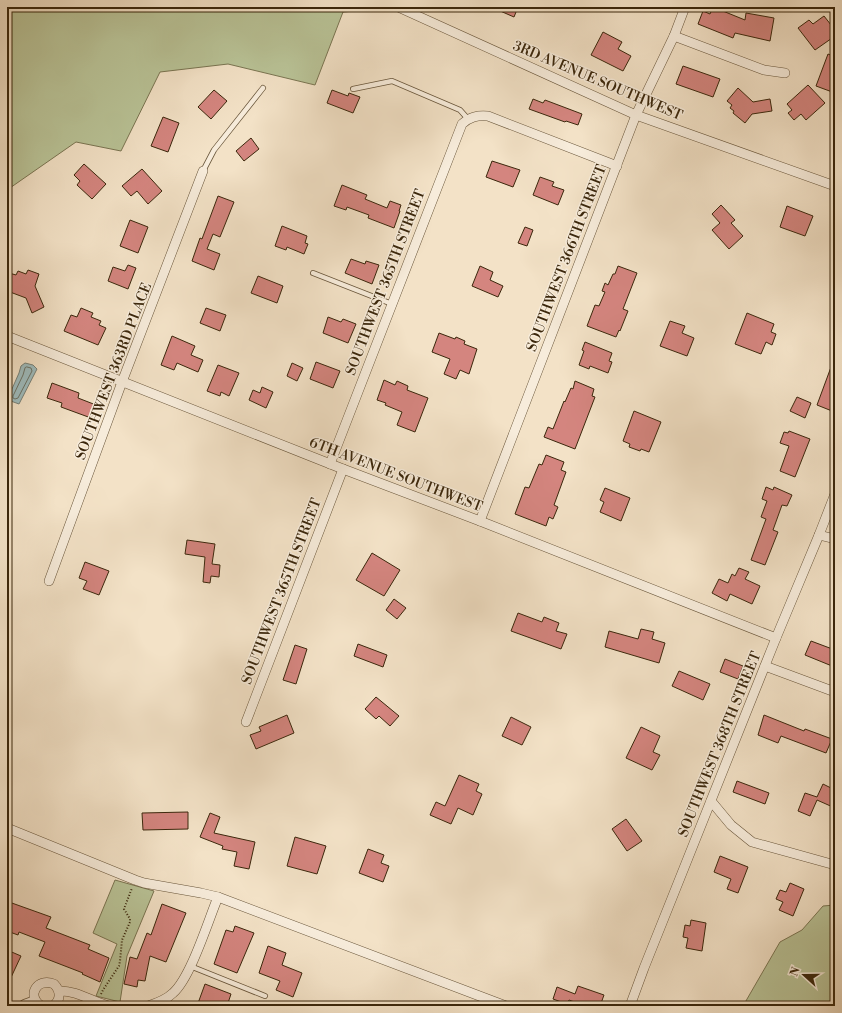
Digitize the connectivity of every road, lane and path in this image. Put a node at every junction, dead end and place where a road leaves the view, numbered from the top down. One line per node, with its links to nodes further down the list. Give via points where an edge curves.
1 (398, 7): 7 (street, 3RD AVENUE SOUTHWEST)
2 (685, 7): 3 (street, SOUTHWEST 366TH STREET)
3 (674, 36): 4 (street, via 764,70); 7 (street, SOUTHWEST 366TH STREET)
4 (785, 73)
5 (263, 88): 10 (lane, via 214,150)
6 (353, 89): 8 (lane, via 392,81 460,110)
7 (636, 115): 9 (street, SOUTHWEST 366TH STREET); 11 (street, 3RD AVENUE SOUTHWEST)
8 (471, 118): 9 (street, via 488,116); 13 (street, SOUTHWEST 365TH STREET, via 462,124 459,130)
9 (617, 166): 19 (street, SOUTHWEST 366TH STREET)
10 (203, 171): 15 (street, SOUTHWEST 363RD PLACE)
11 (835, 186)
12 (313, 273): 13 (lane)
13 (392, 304): 16 (street, SOUTHWEST 365TH STREET)
14 (7, 336): 15 (street, 6TH AVENUE SOUTHWEST)
15 (122, 382): 16 (street, 6TH AVENUE SOUTHWEST); 22 (street, SOUTHWEST 363RD PLACE)
16 (330, 464): 17 (street, 6TH AVENUE SOUTHWEST)
17 (342, 469): 19 (street, 6TH AVENUE SOUTHWEST); 26 (street, SOUTHWEST 365TH STREET)
18 (835, 494): 20 (street, SOUTHWEST 368TH STREET)
19 (480, 521): 23 (street, 6TH AVENUE SOUTHWEST)
20 (819, 535): 21 (street); 23 (street, SOUTHWEST 368TH STREET)
21 (835, 539)
22 (49, 581)
23 (776, 638): 24 (street, SOUTHWEST 368TH STREET)
24 (765, 666): 25 (street); 27 (street, SOUTHWEST 368TH STREET)
25 (835, 692)
26 (246, 722)
27 (711, 801): 29 (street, via 731,825 752,842); 43 (street, SOUTHWEST 368TH STREET)
28 (7, 828): 30 (street)
29 (835, 865)
30 (135, 880): 31 (street); 36 (path, via 124,910 130,922 122,940 119,966 103,990)
31 (218, 897): 32 (street); 42 (street)
32 (190, 966): 34 (lane); 41 (street, via 173,993 163,1001)
33 (59, 991): 35 (street, via 50,982 41,983 35,990); 36 (street, via 67,990); 39 (street, via 59,1000)
34 (265, 996)
35 (34, 998): 37 (lane); 38 (street)
36 (98, 1003): 40 (street)
37 (18, 1006)
38 (41, 1006)
39 (53, 1006)
40 (109, 1006)
41 (148, 1006)
42 (506, 1006)
43 (630, 1006)

